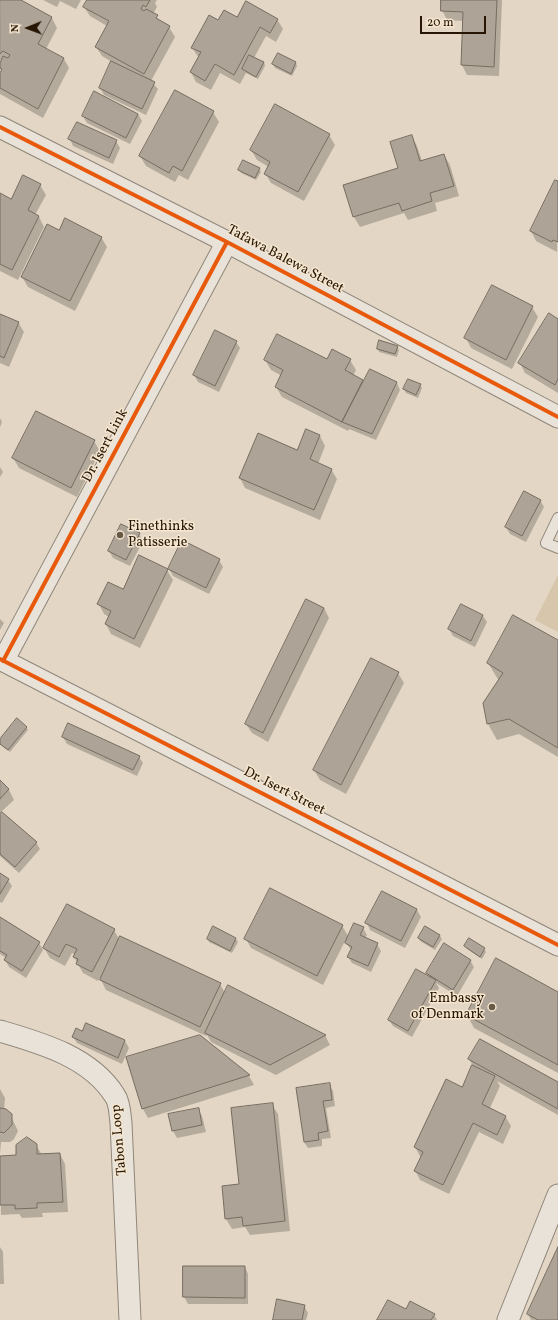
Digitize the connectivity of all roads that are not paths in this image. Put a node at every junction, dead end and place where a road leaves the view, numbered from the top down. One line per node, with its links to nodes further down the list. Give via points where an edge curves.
1 (0, 127): 2 (street, Tafawa Balewa Street)
2 (227, 242): 3 (street, Tafawa Balewa Street); 6 (street, Dr. Isert Link)
3 (558, 417)
4 (558, 518): 5 (lane, via 546,543)
5 (558, 548)
6 (2, 660): 7 (street, Dr. Isert Street)
7 (558, 945)
8 (0, 1031): 10 (street, Tabon Loop, via 44,1044 91,1069 116,1097 121,1123)
9 (558, 1195): 11 (street)
10 (130, 1320)
11 (508, 1320)

